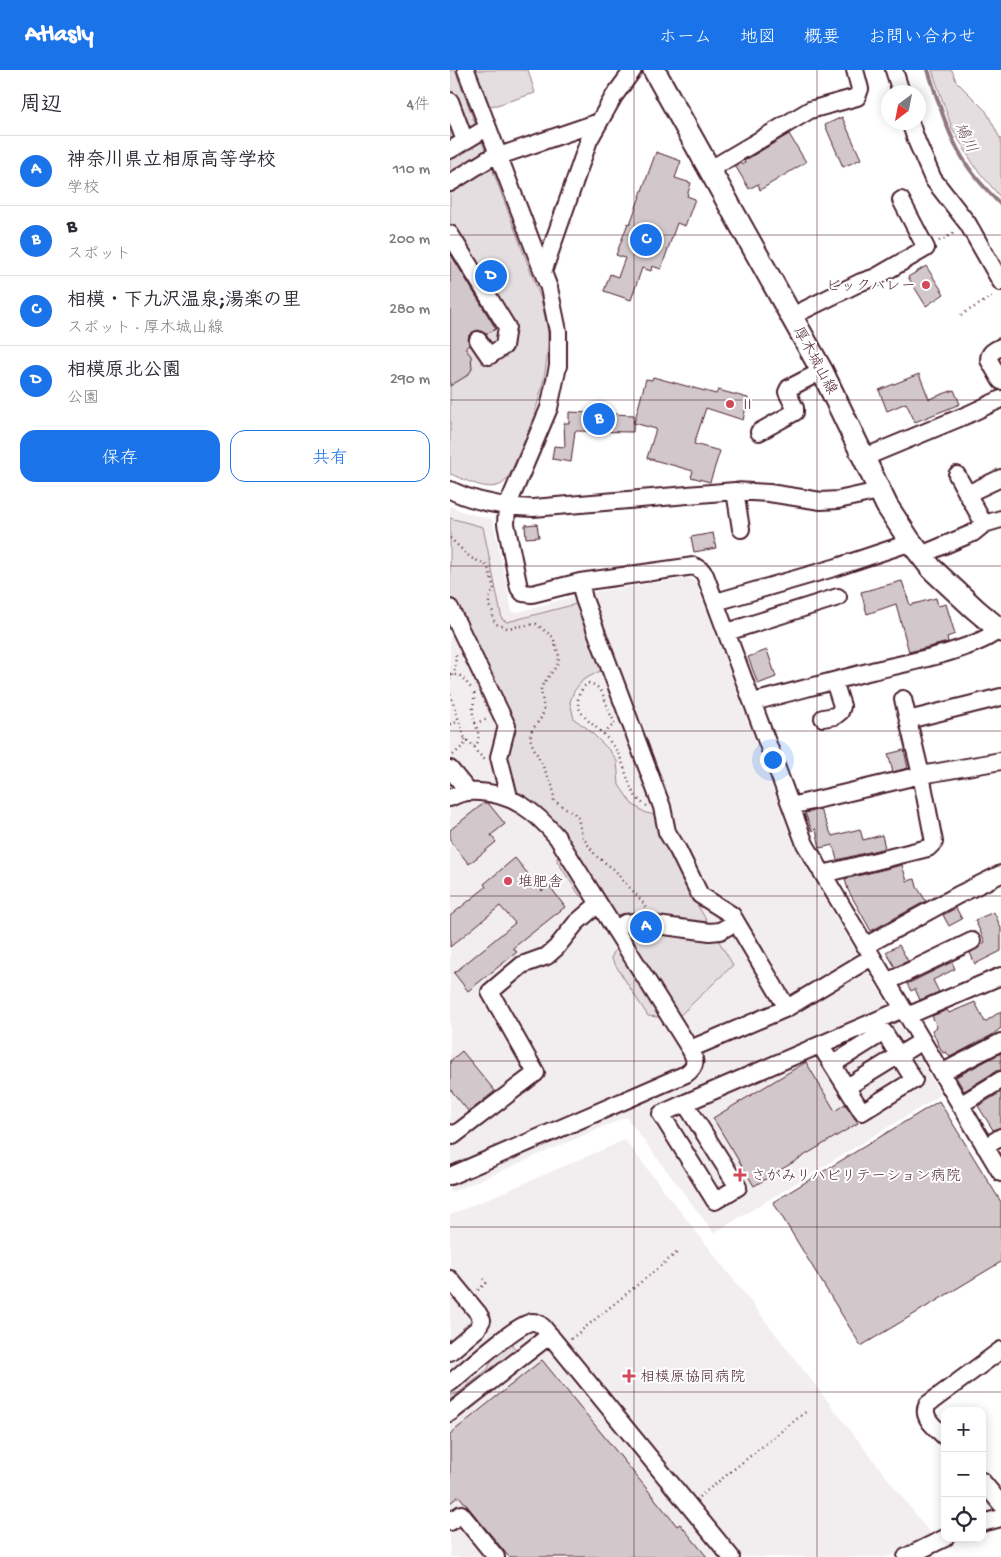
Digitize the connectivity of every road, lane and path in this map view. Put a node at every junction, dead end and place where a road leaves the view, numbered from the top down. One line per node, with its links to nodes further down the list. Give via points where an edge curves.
1 (466, 70): 13 (street)
2 (633, 70): 8 (street)
3 (654, 70): 14 (main road, 厚木城山線)
4 (855, 70): 14 (street, via 860,89 857,97 810,110)
5 (894, 70): 6 (street)
6 (898, 85)
7 (450, 101): 11 (street)
8 (598, 122): 13 (street); 20 (street)
9 (913, 130): 17 (street, via 933,178)
10 (480, 132): 11 (street)
11 (465, 141): 12 (street)
12 (450, 150)
13 (495, 157): 15 (street); 20 (street)
14 (709, 170): 24 (main road, 厚木城山線)
15 (450, 183)
16 (901, 200): 19 (street)
17 (968, 224): 19 (path); 21 (street)
18 (450, 234): 25 (street, via 507,327 504,346 489,356)
19 (926, 248): 24 (street, via 876,277)
20 (543, 272): 38 (street, via 556,318 558,366 549,408)
21 (1001, 282)
22 (1001, 292): 23 (path)
23 (961, 315)
24 (792, 316): 27 (main road, 厚木城山線)
25 (478, 340)
26 (1001, 346): 28 (street, via 989,357)
27 (822, 371): 30 (street, via 789,388 786,392 795,412); 31 (main road, 厚木城山線)
28 (1001, 382)
29 (1001, 399): 31 (street)
30 (759, 432)
31 (863, 458): 35 (main road, 厚木城山線)
32 (957, 475): 37 (street)
33 (1001, 478): 37 (street)
34 (450, 490): 38 (street, via 470,499)
35 (878, 490): 36 (street, via 853,498 821,501); 43 (main road, 厚木城山線)
36 (735, 491): 38 (street); 41 (street)
37 (968, 494): 40 (street)
38 (507, 508): 44 (street, via 506,524 519,588 523,593 532,594)
39 (1001, 519): 40 (street)
40 (984, 524): 43 (street, via 972,533)
41 (741, 530)
42 (450, 538): 80 (path, via 490,570 494,589 489,606 496,624 507,628 536,624 553,637 558,664 541,689 544,711 532,730 532,744 553,787 554,801 574,813 582,836 596,856 615,870 645,905)
43 (915, 548): 46 (street, via 903,545); 48 (main road, 厚木城山線, via 946,584)
44 (580, 582): 46 (street, via 694,566 706,574); 63 (street)
45 (838, 597): 49 (street)
46 (716, 602): 49 (street)
47 (450, 608): 69 (street, via 507,726)
48 (1000, 630): 53 (street, via 944,653)
49 (727, 632): 57 (street)
50 (456, 654): 51 (path, via 457,662)
51 (451, 675): 52 (path); 66 (path, via 461,676 474,694 479,739)
52 (450, 680)
53 (834, 681): 57 (street); 58 (street, via 842,706 835,716)
54 (450, 694): 60 (path)
55 (1001, 697): 59 (street)
56 (903, 699): 59 (street)
57 (752, 702): 74 (street)
58 (823, 718)
59 (908, 720): 70 (street)
60 (458, 722): 62 (path); 65 (path)
61 (616, 722): 63 (path, via 627,729); 64 (path); 64 (path, via 598,686 588,684 583,687 578,701 580,710)
62 (450, 724)
63 (633, 728): 75 (street)
64 (604, 734): 75 (path, via 620,758 637,799 651,808)
65 (465, 739): 66 (path); 67 (path, via 465,744)
66 (474, 746): 69 (path, via 486,761)
67 (451, 762): 71 (street)
68 (1001, 762): 70 (street)
69 (500, 764): 72 (street)
70 (921, 775): 74 (street); 76 (street, via 934,837 932,846)
71 (468, 791): 72 (street); 73 (street)
72 (509, 797): 78 (street, via 548,826)
73 (450, 798)
74 (791, 806): 76 (street, via 805,844)
75 (662, 807): 79 (street, via 667,832 700,895 732,915)
76 (822, 874): 83 (street)
77 (1001, 874): 83 (street, via 958,895)
78 (598, 904): 81 (street); 99 (street, via 547,956 522,965 490,992 536,1073 453,1136)
79 (736, 922): 80 (street, via 720,931 710,932); 86 (street)
80 (645, 924): 81 (street, via 625,923)
81 (614, 930): 91 (street)
82 (972, 942): 85 (street)
83 (869, 952): 85 (street); 86 (street)
84 (1001, 976): 87 (street)
85 (887, 982): 87 (street)
86 (786, 1008): 91 (street)
87 (905, 1013): 88 (street); 90 (street)
88 (922, 1041): 92 (street); 94 (street)
89 (1001, 1042): 94 (street)
90 (820, 1045): 93 (street); 97 (street)
91 (690, 1049): 103 (street, via 695,1063 686,1074)
92 (899, 1056): 93 (street, via 884,1032); 96 (street); 96 (street, via 914,1080 862,1112)
93 (832, 1064): 96 (street)
94 (941, 1073): 98 (street)
95 (1001, 1080): 98 (street)
96 (847, 1087)
97 (685, 1103): 97 (street, via 738,1188 715,1201 661,1114)
98 (960, 1104): 101 (street)
99 (450, 1133)
100 (1001, 1137): 101 (street)
101 (985, 1147): 102 (street)
102 (1001, 1173)
103 (450, 1176)
104 (679, 1251): 110 (path)
105 (450, 1278): 108 (street, via 481,1316)
106 (483, 1279): 107 (path, via 486,1283)
107 (475, 1292)
108 (477, 1329): 111 (street); 112 (street)
109 (550, 1335): 112 (street, via 543,1326 533,1322 517,1328); 116 (street); 126 (street)
110 (567, 1342)
111 (451, 1348)
112 (493, 1348): 114 (street)
113 (1001, 1350): 117 (street, via 926,1407 928,1418)
114 (450, 1383)
115 (808, 1410): 119 (path)
116 (450, 1413)
117 (941, 1433)
118 (990, 1483): 120 (street)
119 (694, 1502)
120 (1001, 1504)
121 (1001, 1518): 123 (street)
122 (450, 1522): 125 (street, via 461,1514)
123 (986, 1522)
124 (941, 1540): 127 (street)
125 (496, 1557)
126 (731, 1557)
127 (906, 1557)

